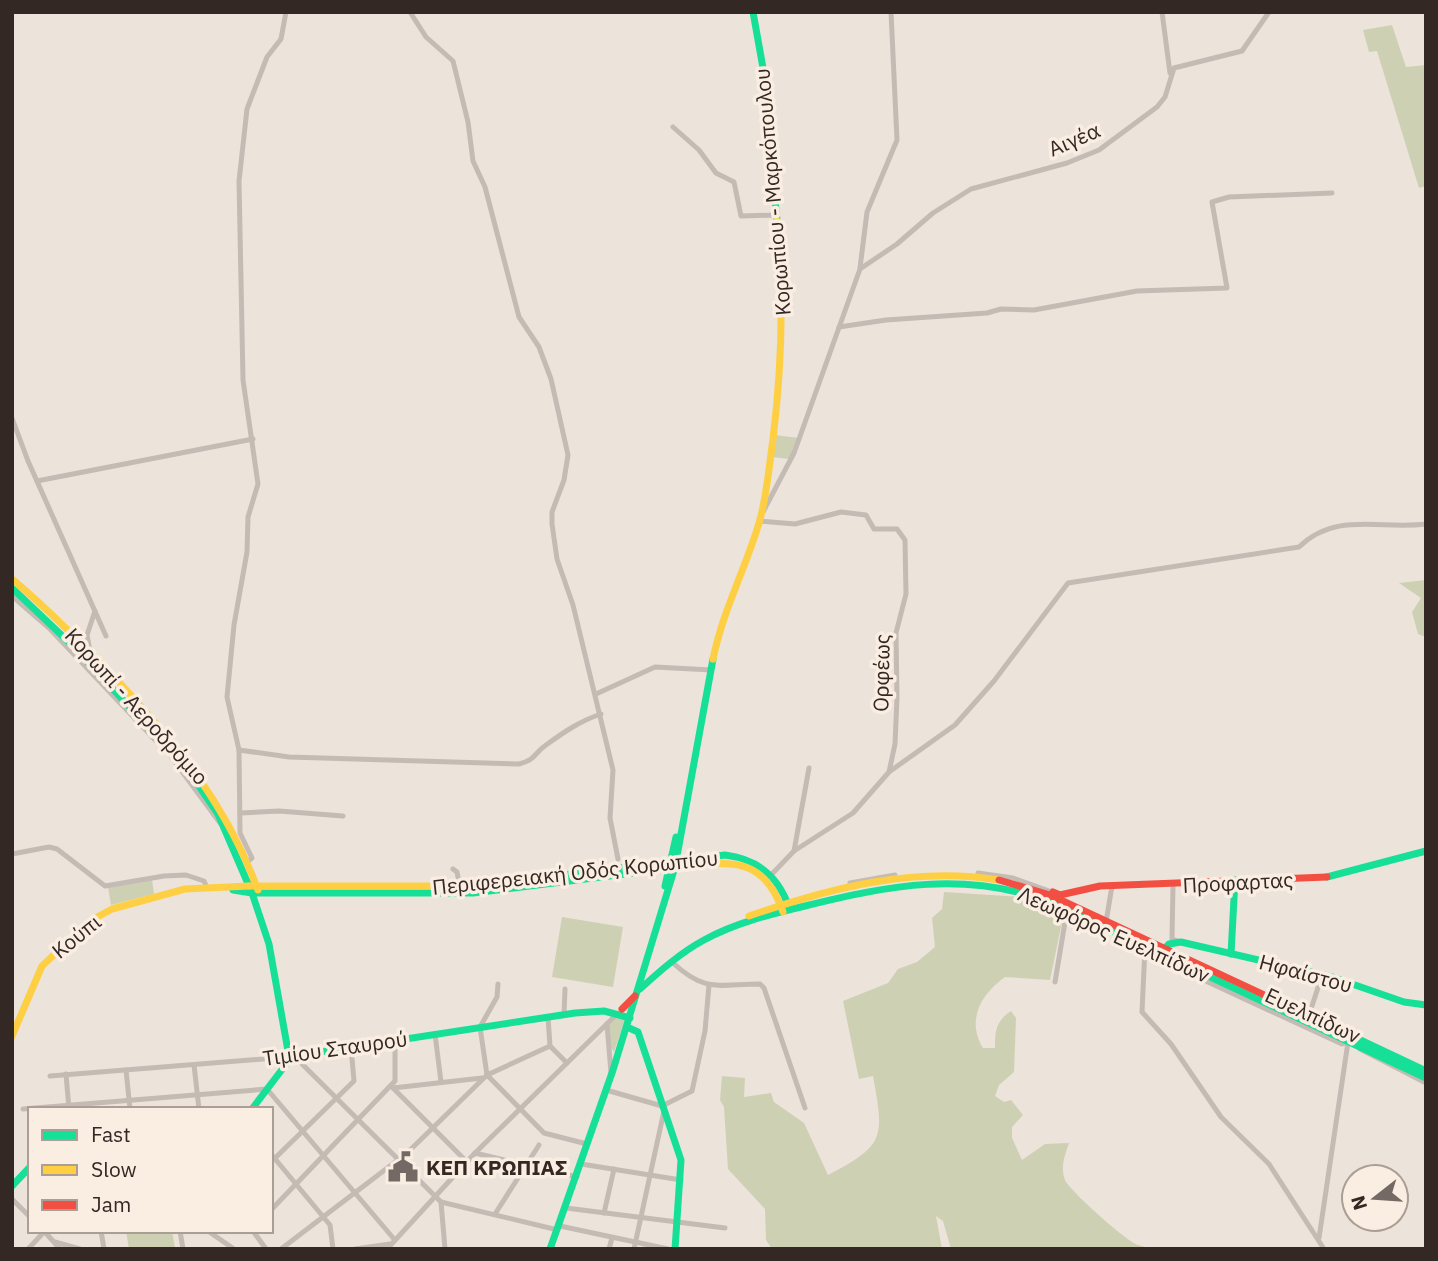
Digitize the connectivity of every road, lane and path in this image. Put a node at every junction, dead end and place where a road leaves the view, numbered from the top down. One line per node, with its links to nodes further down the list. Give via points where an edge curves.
1 (286, 12): 16 (street, via 281,38 261,69 242,134 242,354)
2 (410, 12): 29 (street, via 426,37 453,61 473,160 485,187 519,317 539,347 551,379 568,455 552,512 553,533)
3 (753, 12): 10 (main road, Κορωπίου - Μαρκόπουλου, via 763,68)
4 (891, 12): 11 (street, Αιγέα, via 897,140 872,195)
5 (1162, 12): 7 (street)
6 (1269, 12): 7 (street, via 1242,51 1182,65)
7 (1170, 73): 12 (street, Αιγέα, via 1165,97 1157,107 1099,150 971,189)
8 (673, 127): 10 (street, via 716,173 734,182 741,216)
9 (1332, 193): 14 (street, via 1229,197 1212,202 1227,288 1137,291 1034,310 1001,309)
10 (776, 215): 18 (main road, Κορωπίου - Μαρκόπουλου, via 783,286 782,351)
11 (863, 257): 12 (street); 13 (street, Αιγέα)
12 (869, 261): 13 (street, Αιγέα)
13 (860, 269): 14 (street, Αιγέα)
14 (839, 327): 18 (street, Αιγέα, via 794,453)
15 (12, 418): 17 (street)
16 (253, 439): 17 (street); 31 (street, via 258,484 248,517 227,686)
17 (37, 481): 23 (street)
18 (759, 522): 28 (main road, Κορωπίου - Μαρκόπουλου, via 727,602); 33 (street, Ορφέως, via 795,524 842,512 866,514 874,529 897,529 904,537 906,594 895,633 897,698)
19 (1426, 524): 33 (street, via 1324,529 1311,534 1299,547 1068,583 1003,671 955,725)
20 (12, 579): 26 (main road, Κορωπί - Αεροδρόμιο)
21 (12, 588): 26 (main road, Κορωπί - Αεροδρόμιο)
22 (12, 596): 36 (street, via 49,628 172,758)
23 (95, 611): 24 (street); 25 (street)
24 (89, 625): 26 (street); 27 (street)
25 (106, 636)
26 (75, 642): 27 (main road, Κορωπί - Αεροδρόμιο); 36 (main road, Κορωπί - Αεροδρόμιο, via 180,760)
27 (91, 653): 41 (main road, Κορωπί - Αεροδρόμιο, via 204,777 225,810)
28 (711, 670): 29 (street, via 655,667); 42 (main road, Κορωπίου - Μαρκόπουλου)
29 (596, 694): 30 (street)
30 (601, 714): 31 (street, via 578,722 543,746 534,759 519,764 289,757); 40 (street, via 613,770 610,818)
31 (239, 750): 34 (street)
32 (810, 768): 37 (street)
33 (889, 772): 37 (street, via 853,813)
34 (241, 813): 35 (street); 41 (street, via 240,833 252,858)
35 (344, 816)
36 (223, 825): 53 (main road, Κορωπί - Αεροδρόμιο)
37 (794, 851): 44 (street)
38 (1426, 851): 46 (main road, Προφαρτας, via 1337,877)
39 (12, 854): 51 (street, via 57,849 106,886 186,875 204,881)
40 (618, 859)
41 (247, 862): 45 (main road, Κορωπί - Αεροδρόμιο)
42 (672, 864): 44 (main road, Περιφερειακή Οδός Κορωπίου, via 732,855); 50 (main road, Περιφερειακή Οδός Κορωπίου); 52 (main road, Περιφερειακή Οδός Κορωπίου, via 738,863 756,870); 53 (main road, Περιφερειακή Οδός Κορωπίου, via 473,893); 73 (main road, Κορωπίου - Μαρκόπουλου)
43 (453, 869): 50 (street)
44 (772, 874): 54 (main road, Περιφερειακή Οδός Κορωπίου)
45 (254, 878): 48 (main road); 53 (main road, Κορωπί - Αεροδρόμιο)
46 (1235, 880): 47 (main road, Προφαρτας); 65 (main road)
47 (1172, 885): 49 (main road, Προφαρτας); 62 (street, via 1172,939)
48 (271, 886): 50 (main road, Περιφερειακή Οδός Κορωπίου); 53 (main road, Περιφερειακή Οδός Κορωπίου)
49 (1112, 886): 55 (main road, Προφαρτας); 60 (street)
50 (460, 887)
51 (207, 888): 53 (main road, Κούπι); 84 (main road, Κούπι, via 140,901 90,921 42,967)
52 (775, 889): 57 (main road); 58 (main road, via 773,903)
53 (254, 890): 89 (main road)
54 (784, 892): 56 (main road); 57 (main road, Περιφερειακή Οδός Κορωπίου)
55 (1051, 893): 56 (main road, Λεωφόρος Ευελπίδων, via 1026,883 951,874 881,881); 60 (main road, Λεωφόρος Ευελπίδων)
56 (798, 901): 57 (main road, Λεωφόρος Ευελπίδων)
57 (785, 908): 58 (main road, Λεωφόρος Ευελπίδων); 59 (main road, Λεωφόρος Ευελπίδων, via 874,889 961,882 1014,888); 61 (main road, Λεωφόρος Ευελπίδων)
58 (765, 910): 61 (main road, Λεωφόρος Ευελπίδων, via 720,928)
59 (1067, 910): 63 (main road, Λεωφόρος Ευελπίδων); 69 (street)
60 (1107, 922): 64 (main road, Λεωφόρος Ευελπίδων)
61 (706, 939): 67 (main road, Λεωφόρος Ευελπίδων)
62 (1181, 943): 64 (main road); 65 (main road, Ηφαίστου); 66 (main road, via 1175,951)
63 (1144, 947): 64 (main road, Λεωφόρος Ευελπίδων); 155 (street, via 1142,1012 1171,1044 1221,1117 1269,1164)
64 (1163, 952): 66 (main road, Λεωφόρος Ευελπίδων)
65 (1231, 954): 68 (main road, Ηφαίστου)
66 (1177, 959): 86 (main road, Λεωφόρος Ευελπίδων); 91 (main road, Λεωφόρος Ευελπίδων, via 1343,1030)
67 (672, 962): 71 (street); 73 (main road, Λεωφόρος Ευελπίδων)
68 (1322, 975): 74 (main road, Ηφαίστου, via 1404,1002); 75 (street)
69 (1055, 982)
70 (498, 984): 81 (street)
71 (709, 985): 111 (street, via 695,1083 692,1091); 112 (street, via 760,984 764,988)
72 (565, 989): 77 (street)
73 (638, 992): 76 (main road, Λεωφόρος Ευελπίδων); 78 (main road, Κορωπίου - Μαρκόπουλου)
74 (1426, 1004)
75 (1312, 1006)
76 (620, 1011): 77 (main road, Τιμίου Σταυρού); 78 (main road, Τιμίου Σταυρού); 80 (street)
77 (564, 1015): 79 (main road, Τιμίου Σταυρού)
78 (631, 1015): 82 (main road, Κορωπίου - Μαρκόπουλου)
79 (548, 1017): 81 (main road, Τιμίου Σταυρού); 87 (street)
80 (607, 1024): 90 (street); 96 (street)
81 (480, 1027): 83 (main road, Τιμίου Σταυρού); 98 (street)
82 (627, 1027): 96 (main road, Κορωπίου - Μαρκόπουλου); 111 (main road, via 638,1032)
83 (435, 1034): 85 (main road, Τιμίου Σταυρού); 100 (street)
84 (12, 1036)
85 (395, 1040): 88 (main road, Τιμίου Σταυρού); 101 (street)
86 (1348, 1042): 91 (main road, Λεωφόρος Ευελπίδων); 155 (street)
87 (550, 1046): 90 (street); 98 (street)
88 (351, 1047): 89 (main road, Τιμίου Σταυρού); 105 (street, via 354,1081)
89 (291, 1057): 92 (street, Τιμίου Σταυρού); 102 (main road); 105 (street)
90 (566, 1063): 115 (street)
91 (1402, 1063): 93 (main road, Λεωφόρος Ευελπίδων); 99 (main road, Λεωφόρος Ευελπίδων)
92 (194, 1065): 94 (street, Τιμίου Σταυρού); 104 (street)
93 (1426, 1069)
94 (127, 1070): 95 (street, Τιμίου Σταυρού); 106 (street)
95 (66, 1074): 97 (street, Τιμίου Σταυρού); 107 (street)
96 (611, 1075): 103 (main road, Κορωπίου - Μαρκόπουλου)
97 (50, 1076)
98 (484, 1077): 100 (street); 115 (street); 117 (street)
99 (1426, 1080)
100 (441, 1082): 101 (street)
101 (392, 1087): 116 (street); 117 (street)
102 (267, 1089): 104 (street); 110 (main road); 118 (street)
103 (606, 1090): 111 (street); 119 (main road, Κορωπίου - Μαρκόπουλου)
104 (197, 1096): 106 (street); 109 (street)
105 (338, 1097): 116 (street); 118 (street)
106 (129, 1100): 107 (street); 108 (street)
107 (69, 1107)
108 (130, 1107)
109 (199, 1107)
110 (254, 1107)
111 (663, 1108): 131 (street); 133 (main road, via 681,1160)
112 (805, 1108)
113 (23, 1109): 114 (street)
114 (28, 1109)
115 (519, 1109): 119 (street, via 544,1133); 121 (street)
116 (359, 1119): 122 (street); 125 (street)
117 (433, 1128): 125 (street); 126 (street)
118 (302, 1132): 122 (street); 123 (street)
119 (588, 1144): 127 (main road, Κορωπίου - Μαρκόπουλου)
120 (539, 1145): 128 (street)
121 (475, 1153): 126 (street); 128 (street)
122 (323, 1156): 134 (street); 136 (street)
123 (273, 1157)
124 (273, 1159): 134 (street)
125 (400, 1160): 136 (street); 137 (street)
126 (467, 1162): 137 (street)
127 (581, 1164): 130 (street); 132 (main road, Κορωπίου - Μαρκόπουλου)
128 (527, 1165): 132 (street); 143 (street)
129 (28, 1169): 135 (main road)
130 (614, 1169): 131 (street); 142 (street)
131 (648, 1176): 133 (street); 146 (street)
132 (577, 1177): 141 (main road, Κορωπίου - Μαρκόπουλου)
133 (682, 1181): 147 (main road)
134 (296, 1184): 140 (street); 145 (street)
135 (12, 1186)
136 (354, 1194): 145 (street); 158 (street)
137 (435, 1196): 139 (street); 158 (street)
138 (12, 1199): 144 (street)
139 (441, 1202): 143 (street); 167 (street)
140 (273, 1208)
141 (566, 1208): 142 (street); 149 (main road, Κορωπίου - Μαρκόπουλου)
142 (604, 1213): 146 (street)
143 (495, 1214): 149 (street)
144 (28, 1215)
145 (324, 1217): 164 (street); 165 (street, via 331,1228)
146 (639, 1218): 147 (street); 156 (street)
147 (677, 1223): 148 (street); 172 (main road)
148 (725, 1227)
149 (559, 1228): 154 (street); 168 (main road, Κορωπίου - Μαρκόπουλου)
150 (43, 1233): 159 (street)
151 (45, 1233): 157 (street)
152 (211, 1233): 162 (street)
153 (254, 1233): 163 (street)
154 (612, 1238): 156 (street); 169 (street)
155 (1320, 1238): 173 (street)
156 (634, 1241): 170 (street); 171 (street)
157 (55, 1242): 160 (street); 161 (street)
158 (390, 1244): 166 (street)
159 (28, 1249)
160 (60, 1249)
161 (80, 1249)
162 (234, 1249)
163 (266, 1249)
164 (281, 1249)
165 (333, 1249)
166 (355, 1249)
167 (445, 1249)
168 (550, 1249)
169 (610, 1249)
170 (634, 1249)
171 (668, 1249)
172 (675, 1249)
173 (1324, 1249)

